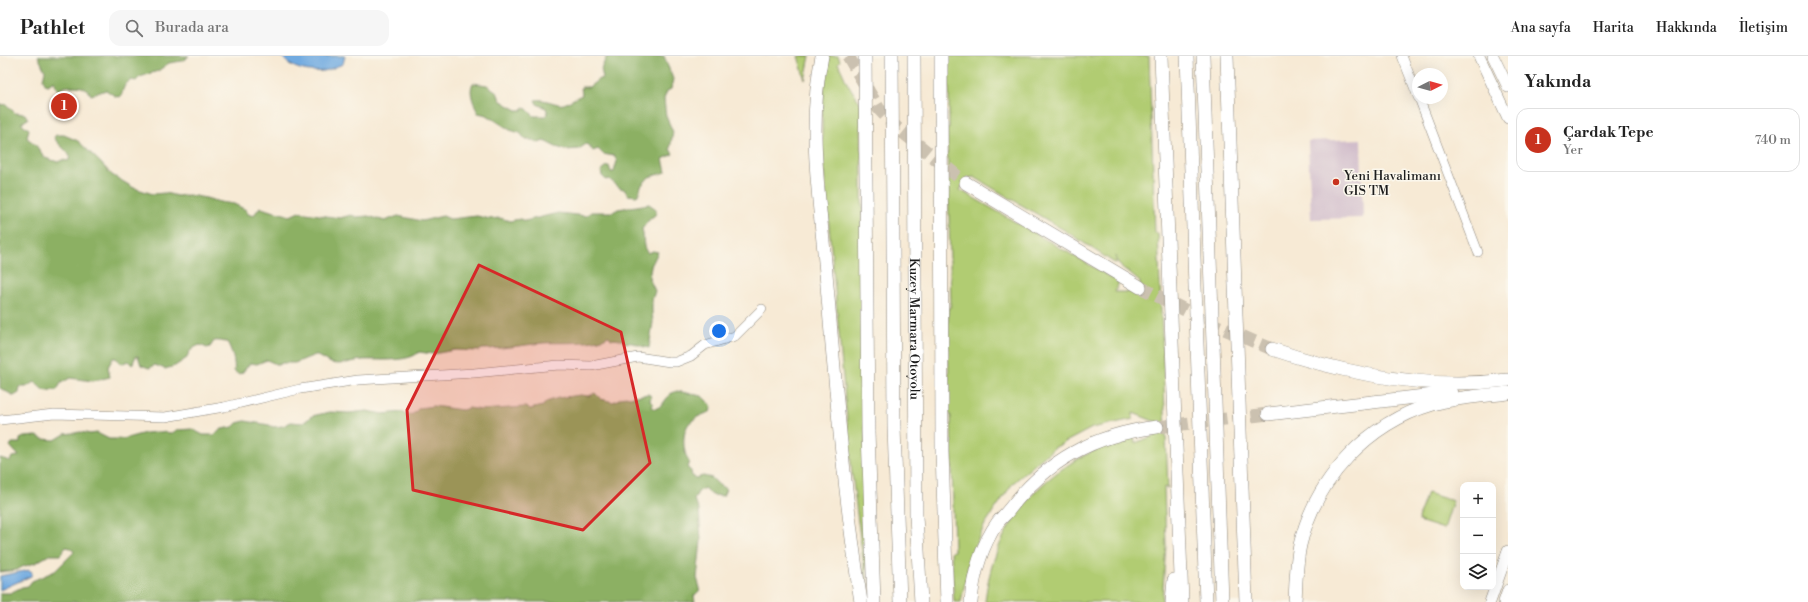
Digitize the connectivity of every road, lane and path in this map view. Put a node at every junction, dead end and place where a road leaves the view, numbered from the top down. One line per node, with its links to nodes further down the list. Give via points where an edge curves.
1 (822, 56): 30 (highway, via 816,94 817,174 843,459)
2 (865, 56): 31 (highway, via 868,432)
3 (892, 56): 32 (highway, Kuzey Marmara Otoyolu, via 894,427)
4 (914, 56): 33 (highway, Kuzey Marmara Otoyolu, via 916,481)
5 (941, 56): 34 (highway, via 942,444)
6 (1161, 56): 24 (highway)
7 (1187, 56): 39 (highway)
8 (1203, 56): 40 (highway)
9 (1227, 56): 41 (highway)
10 (1402, 56): 13 (street)
11 (1479, 56): 16 (main road)
12 (1494, 56): 14 (main road)
13 (1412, 82)
14 (1508, 87)
15 (1421, 104): 18 (street)
16 (1508, 118)
17 (966, 183): 19 (highway)
18 (1478, 252)
19 (1140, 287)
20 (762, 308): 25 (street, via 735,336 705,345 691,356 676,362 638,357 591,366 551,366 358,380 300,389 224,407 165,417 54,414)
21 (1272, 349): 22 (highway, via 1345,370 1386,378)
22 (1504, 387): 23 (highway); 42 (highway, via 1413,412 1375,433 1349,455 1327,483 1305,528 1298,556)
23 (1268, 414)
24 (1174, 418): 37 (highway, via 1172,430 1175,562); 38 (highway)
25 (0, 420)
26 (1156, 427): 27 (highway, via 1106,437 1066,456 1037,478)
27 (1007, 512): 35 (highway, via 998,522 984,550); 36 (highway, via 983,567)
28 (1508, 551): 43 (main road)
29 (1508, 590): 44 (main road)
30 (862, 602)
31 (874, 602)
32 (900, 602)
33 (921, 602)
34 (947, 602)
35 (971, 602)
36 (976, 602)
37 (1172, 602)
38 (1182, 602)
39 (1206, 602)
40 (1222, 602)
41 (1246, 602)
42 (1295, 602)
43 (1490, 602)
44 (1504, 602)

